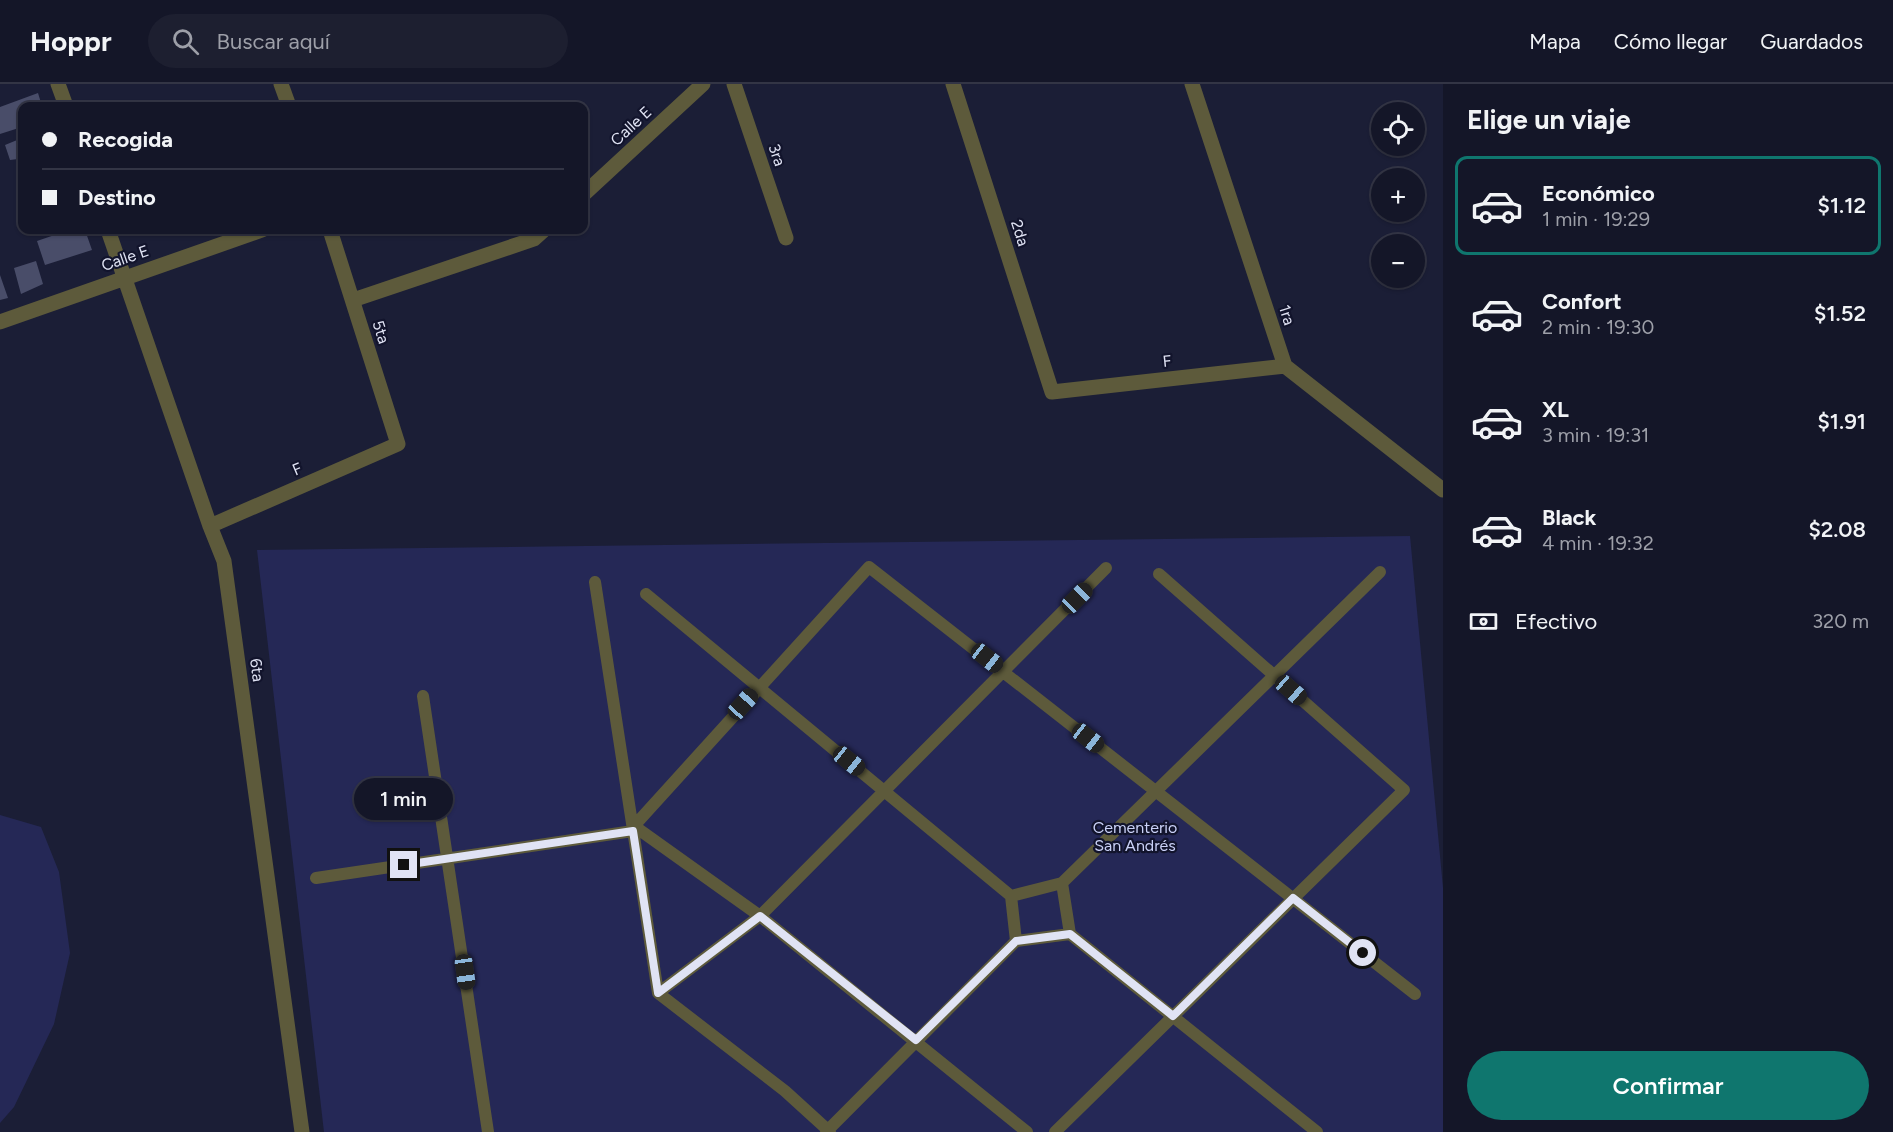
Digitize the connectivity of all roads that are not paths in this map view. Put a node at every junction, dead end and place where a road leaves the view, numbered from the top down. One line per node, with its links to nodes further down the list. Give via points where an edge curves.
1 (58, 84): 7 (street)
2 (281, 84): 8 (street)
3 (703, 84): 9 (street, Calle E)
4 (734, 84): 14 (street, 3ra)
5 (953, 84): 19 (street, 2da)
6 (1192, 84): 18 (street, 1ra)
7 (65, 102)
8 (288, 102)
9 (588, 190)
10 (109, 234): 15 (street, 6ta)
11 (250, 234): 15 (street, Calle E)
12 (331, 234): 16 (street, 5ta)
13 (540, 234): 16 (street)
14 (786, 238)
15 (124, 277): 17 (street, Calle E); 22 (street, 6ta)
16 (353, 300): 20 (street, 5ta)
17 (0, 322)
18 (1285, 366): 19 (street, F); 21 (street)
19 (1052, 392)
20 (398, 444): 22 (street, F)
21 (1443, 490)
22 (210, 526): 48 (street, 6ta, via 224,561)
23 (1106, 568): 28 (lane)
24 (1380, 572): 29 (lane)
25 (1159, 574): 29 (lane)
26 (594, 582): 34 (lane)
27 (646, 594): 30 (lane)
28 (1003, 672): 30 (lane, via 869,567); 32 (lane); 33 (lane)
29 (1275, 675): 33 (lane); 39 (lane, via 1404,789)
30 (759, 687): 32 (lane); 40 (lane, via 634,826)
31 (423, 696): 35 (lane)
32 (885, 790): 38 (lane); 40 (lane)
33 (1156, 791): 37 (lane); 39 (lane)
34 (633, 831): 35 (lane); 43 (lane)
35 (447, 858): 36 (lane); 49 (lane)
36 (316, 878)
37 (1062, 883): 38 (lane); 41 (lane)
38 (1011, 896): 42 (lane)
39 (1293, 898): 44 (lane); 45 (lane)
40 (760, 916): 43 (lane); 46 (lane)
41 (1070, 934): 42 (lane); 45 (lane)
42 (1016, 941): 46 (lane)
43 (658, 993): 47 (lane, via 785,1091)
44 (1415, 994)
45 (1173, 1016): 51 (lane); 52 (lane)
46 (916, 1040): 47 (lane); 50 (lane)
47 (828, 1131)
48 (302, 1132)
49 (488, 1132)
50 (1027, 1132)
51 (1055, 1132)
52 (1317, 1132)

